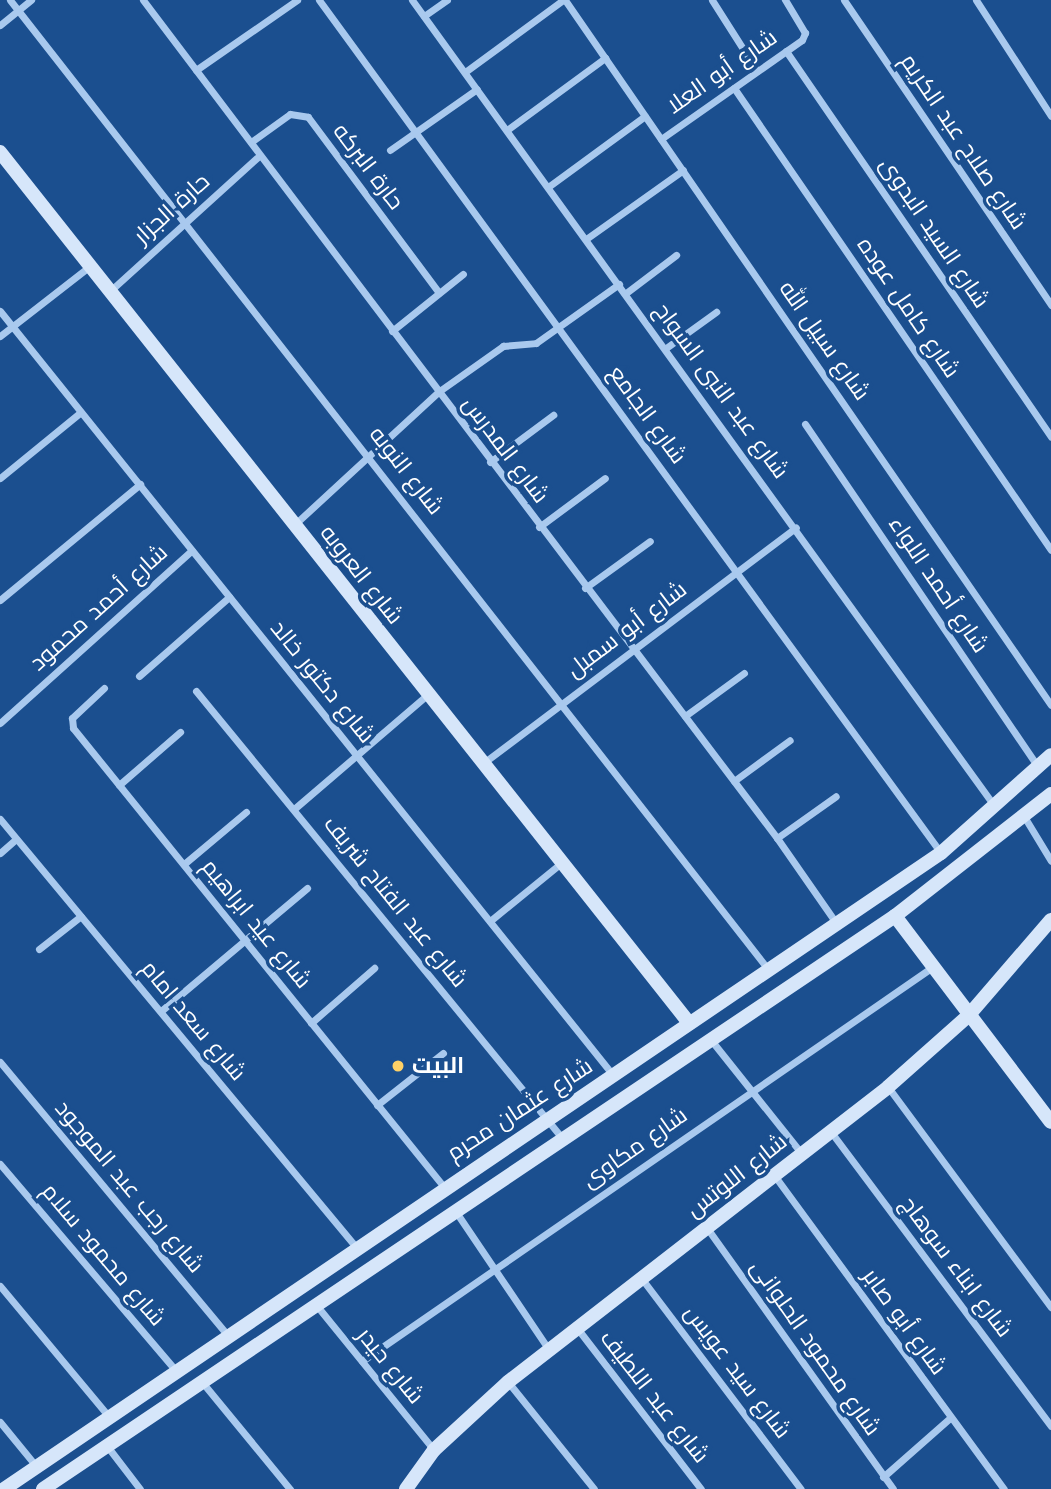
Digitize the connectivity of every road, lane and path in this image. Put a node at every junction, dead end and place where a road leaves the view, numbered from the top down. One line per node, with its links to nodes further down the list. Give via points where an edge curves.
1 (10, 0): 13 (street, شارع النوبه)
2 (31, 0): 13 (street)
3 (144, 0): 18 (street, شارع المدرس)
4 (297, 0): 18 (street)
5 (319, 0): 26 (street, شارع الجامع)
6 (412, 0): 14 (street, شارع عبد النبى السواح)
7 (447, 0): 14 (street)
8 (564, 0): 17 (street, شارع سبيل الله); 20 (street)
9 (712, 0): 19 (street)
10 (785, 0): 16 (street, شارع أبو العلا, via 805,33)
11 (844, 0): 43 (street, شارع صلاح عبد الكريم)
12 (976, 0): 24 (street)
13 (18, 10): 15 (street); 34 (street, شارع النوبه)
14 (424, 16): 20 (street, شارع عبد النبى السواح)
15 (0, 25)
16 (786, 51): 19 (street, شارع أبو العلا); 55 (street, شارع السيد البدوى)
17 (605, 58): 23 (street, شارع سبيل الله); 25 (street)
18 (196, 70): 28 (street, شارع المدرس)
19 (757, 71): 21 (street, شارع أبو العلا)
20 (465, 72): 22 (street, شارع عبد النبى السواح)
21 (734, 88): 27 (street, شارع أبو العلا); 66 (street, شارع كامل عوده)
22 (477, 89): 25 (street, شارع عبد النبى السواح); 26 (street)
23 (645, 116): 27 (street, شارع سبيل الله); 33 (street)
24 (1051, 116)
25 (507, 130): 33 (street, شارع عبد النبى السواح)
26 (415, 131): 29 (street); 47 (street, شارع الجامع)
27 (661, 139): 32 (street, شارع سبيل الله)
28 (251, 142): 31 (street, شارع المدرس); 41 (street, حارة البركه, via 290,114 308,117)
29 (390, 150)
30 (0, 152): 37 (main road, شارع العروبه)
31 (260, 155): 34 (street, حارة الجزار); 48 (street, شارع المدرس)
32 (683, 170): 35 (street); 78 (street, شارع سبيل الله)
33 (548, 187): 35 (street, شارع عبد النبى السواح)
34 (187, 222): 40 (street, حارة الجزار); 56 (street, شارع النوبه)
35 (586, 239): 39 (street, شارع عبد النبى السواح)
36 (676, 255): 42 (street)
37 (90, 266): 40 (main road, شارع العروبه); 46 (street)
38 (463, 274): 41 (street)
39 (619, 284): 42 (street, شارع عبد النبى السواح); 47 (street)
40 (110, 291): 61 (main road, شارع العروبه)
41 (439, 293): 48 (street)
42 (626, 293): 50 (street, شارع عبد النبى السواح)
43 (1051, 305)
44 (0, 311): 46 (street, شارع دكتور خالد)
45 (716, 312): 50 (street)
46 (12, 326): 49 (street); 52 (street, شارع دكتور خالد)
47 (559, 327): 51 (street, via 529,346 503,346); 67 (street, شارع الجامع)
48 (392, 331): 51 (street, شارع المدرس)
49 (0, 336)
50 (666, 348): 63 (street, شارع عبد النبى السواح)
51 (438, 392): 56 (street); 57 (street, شارع المدرس)
52 (81, 412): 58 (street); 60 (street, شارع دكتور خالد)
53 (553, 415): 57 (street)
54 (805, 424): 86 (street, شارع أحمد اللواء)
55 (1051, 437)
56 (369, 455): 61 (street); 77 (street, شارع النوبه)
57 (490, 462): 62 (street, شارع المدرس)
58 (0, 478)
59 (605, 478): 62 (street)
60 (140, 484): 65 (street, شارع دكتور خالد); 70 (street)
61 (293, 525): 76 (main road, شارع العروبه)
62 (539, 527): 68 (street, شارع المدرس)
63 (796, 527): 67 (street, شارع أبو سمبل); 91 (street, شارع عبد النبى السواح)
64 (650, 541): 68 (street)
65 (192, 550): 69 (street, شارع دكتور خالد); 80 (street, شارع أحمد محمود)
66 (1051, 550)
67 (737, 571): 71 (street, شارع أبو سمبل); 99 (street, شارع الجامع)
68 (585, 588): 71 (street, شارع المدرس)
69 (229, 597): 73 (street); 84 (street, شارع دكتور خالد)
70 (0, 600)
71 (632, 651): 77 (street, شارع أبو سمبل); 79 (street, شارع المدرس)
72 (744, 673): 79 (street)
73 (139, 676)
74 (104, 688): 88 (street, شارع عيد ابراهيم, via 71,722)
75 (196, 691): 92 (street, شارع عبد الفتاح شريف)
76 (427, 695): 84 (street); 85 (main road, شارع العروبه)
77 (560, 703): 85 (street, شارع أبو سمبل); 113 (street, شارع النوبه)
78 (1051, 705)
79 (685, 716): 87 (street, شارع المدرس)
80 (0, 723)
81 (180, 732): 88 (street)
82 (790, 740): 87 (street)
83 (1051, 755): 86 (main road, شارع عثمان محرم)
84 (356, 756): 92 (street); 107 (street, شارع دكتور خالد)
85 (482, 764): 101 (main road, شارع العروبه)
86 (1038, 768): 91 (main road, شارع عثمان محرم)
87 (734, 781): 96 (street, شارع المدرس)
88 (119, 785): 102 (street, شارع عيد ابراهيم)
89 (1051, 794): 94 (main road, شارع عثمان محرم)
90 (836, 796): 96 (street)
91 (996, 807): 99 (main road, شارع عثمان محرم)
92 (294, 809): 125 (street, شارع عبد الفتاح شريف)
93 (246, 812): 102 (street)
94 (1024, 818): 100 (street); 105 (main road, شارع عثمان محرم)
95 (0, 819): 97 (street, شارع سعد امام)
96 (777, 838): 108 (street, شارع المدرس)
97 (16, 839): 98 (street); 104 (street, شارع سعد امام)
98 (0, 853)
99 (941, 853): 108 (main road, شارع عثمان محرم)
100 (1051, 861)
101 (561, 863): 107 (street); 117 (main road, شارع العروبه)
102 (184, 864): 109 (street, شارع عيد ابراهيم)
103 (307, 888): 109 (street)
104 (81, 916): 110 (street); 114 (street, شارع سعد امام)
105 (895, 916): 112 (main road); 118 (main road, شارع عثمان محرم)
106 (1051, 920): 115 (main road, شارع اللوتس)
107 (491, 921): 121 (street, شارع دكتور خالد)
108 (836, 923): 113 (main road, شارع عثمان محرم)
109 (245, 940): 114 (street); 116 (street, شارع عيد ابراهيم)
110 (39, 949)
111 (374, 968): 116 (street)
112 (931, 968): 115 (main road); 123 (street, شارع مكاوى)
113 (768, 969): 117 (main road, شارع عثمان محرم)
114 (161, 1012): 135 (street, شارع سعد امام)
115 (968, 1016): 122 (main road, شارع اللوتس); 126 (main road)
116 (311, 1023): 124 (street, شارع عيد ابراهيم)
117 (689, 1023): 121 (main road, شارع عثمان محرم)
118 (711, 1040): 123 (street); 128 (main road, شارع عثمان محرم)
119 (443, 1053): 124 (street)
120 (0, 1062): 142 (street, شارع رجب عبد الموجود)
121 (614, 1076): 125 (main road, شارع عثمان محرم)
122 (888, 1087): 127 (main road, شارع اللوتس); 140 (street)
123 (752, 1091): 129 (street); 136 (street, شارع مكاوى)
124 (377, 1105): 132 (street, شارع عيد ابراهيم)
125 (548, 1121): 128 (street, شارع عبد الفتاح شريف); 132 (main road, شارع عثمان محرم)
126 (1051, 1122)
127 (831, 1132): 129 (main road, شارع اللوتس); 151 (street, شارع ابناء سوهاج)
128 (563, 1139): 133 (main road, شارع عثمان محرم)
129 (802, 1154): 131 (main road, شارع اللوتس)
130 (0, 1164): 145 (street, شارع محمود سلام)
131 (774, 1175): 134 (main road, شارع اللوتس); 149 (street, شارع أبو صابر)
132 (444, 1187): 135 (main road, شارع عثمان محرم)
133 (456, 1212): 136 (street); 139 (main road, شارع عثمان محرم)
134 (707, 1228): 137 (main road, شارع اللوتس); 155 (street, شارع محمود الحلوانى)
135 (356, 1247): 142 (main road, شارع عثمان محرم)
136 (494, 1269): 143 (street); 144 (street, شارع مكاوى)
137 (642, 1278): 141 (main road, شارع اللوتس); 163 (street, شارع سيد عويس)
138 (0, 1286): 148 (street)
139 (317, 1306): 144 (street, شارع حيدر); 146 (main road, شارع عثمان محرم)
140 (1051, 1307)
141 (577, 1328): 143 (main road, شارع اللوتس); 162 (street, شارع عبد اللطيف)
142 (228, 1336): 145 (main road, شارع عثمان محرم)
143 (549, 1350): 147 (main road, شارع اللوتس)
144 (362, 1361): 153 (street, شارع حيدر)
145 (176, 1371): 148 (main road, شارع عثمان محرم)
146 (202, 1382): 152 (main road, شارع عثمان محرم); 160 (street)
147 (508, 1382): 153 (main road, شارع اللوتس); 161 (street)
148 (109, 1416): 154 (main road, شارع عثمان محرم)
149 (950, 1418): 155 (street); 165 (street, شارع أبو صابر)
150 (0, 1422): 154 (street)
151 (1051, 1426)
152 (107, 1446): 158 (main road, شارع عثمان محرم); 159 (street)
153 (434, 1450): 156 (main road, شارع اللوتس)
154 (36, 1466): 157 (main road, شارع عثمان محرم)
155 (883, 1477): 164 (street, شارع محمود الحلوانى)
156 (412, 1487)
157 (4, 1489)
158 (43, 1489)
159 (140, 1489)
160 (290, 1489)
161 (594, 1489)
162 (701, 1489)
163 (801, 1489)
164 (893, 1489)
165 (1004, 1489)

